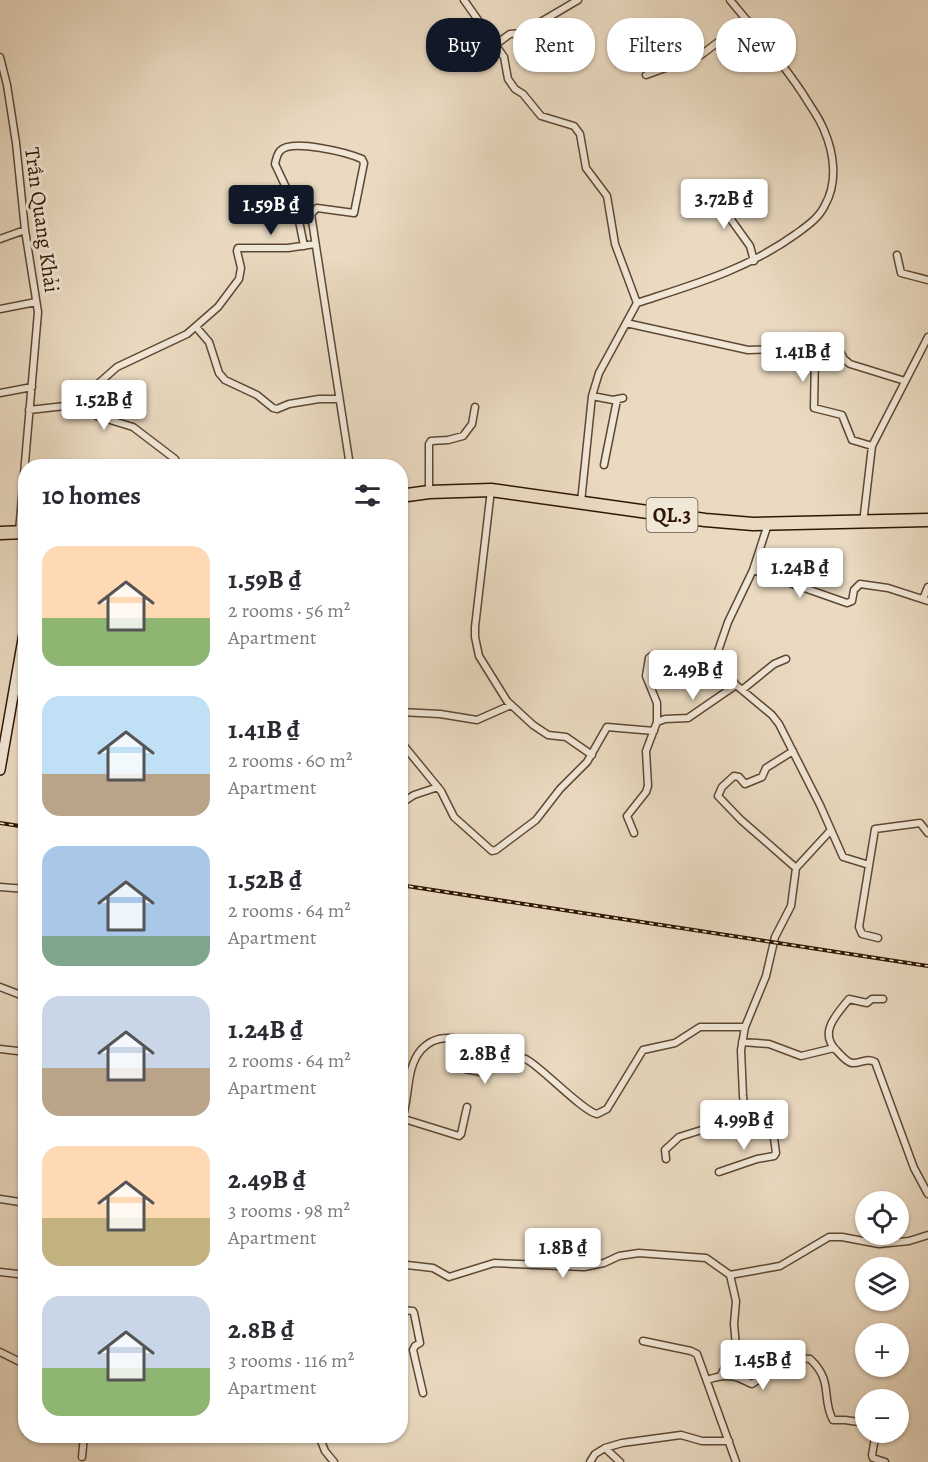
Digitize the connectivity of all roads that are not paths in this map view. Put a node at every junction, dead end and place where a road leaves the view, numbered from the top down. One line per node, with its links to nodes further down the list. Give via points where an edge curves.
1 (464, 0): 4 (street)
2 (579, 0): 6 (street)
3 (730, 0): 5 (street)
4 (476, 18)
5 (745, 18)
6 (501, 41)
7 (716, 44): 11 (street, via 701,55)
8 (501, 54): 21 (street, via 508,80 537,113 574,126 580,134 586,168 607,196 615,244)
9 (0, 57): 13 (street, Trần Quang Khải, via 14,132)
10 (787, 72): 18 (street, via 820,121 833,178 818,216)
11 (646, 75)
12 (703, 192): 18 (street, via 720,198 750,246)
13 (25, 230): 14 (street); 20 (street, Trần Quang Khải)
14 (0, 239)
15 (315, 244): 16 (street); 16 (street, via 313,210 354,213 364,162 315,146 284,148 275,164 297,211); 31 (street)
16 (304, 246): 24 (street, via 237,249 238,279 221,303)
17 (897, 255): 19 (street, via 901,273)
18 (754, 261): 21 (street)
19 (928, 280)
20 (36, 302): 22 (street); 28 (street, Trần Quang Khải)
21 (637, 303): 23 (street)
22 (0, 309)
23 (626, 322): 30 (street, via 599,373); 35 (street, via 748,350 812,350 814,408 842,415 852,440)
24 (196, 327): 31 (street, via 208,342 225,380 257,395 273,408); 32 (street, via 117,368)
25 (928, 337): 27 (street)
26 (839, 350): 27 (street, via 850,364)
27 (905, 381): 35 (street)
28 (32, 387): 29 (street); 34 (street, Trần Quang Khải)
29 (0, 393)
30 (592, 396): 39 (street, via 620,399); 43 (street)
31 (339, 399): 38 (street)
32 (74, 405): 34 (street); 37 (street, via 133,427)
33 (475, 407): 41 (street, via 472,424 463,436 429,444)
34 (29, 410): 36 (street, Trần Quang Khải)
35 (872, 446): 45 (street)
36 (26, 459)
37 (173, 459)
38 (349, 459)
39 (604, 465)
40 (491, 490): 41 (highway, QL.3); 43 (highway, QL.3); 56 (street, via 475,637 483,664)
41 (429, 492): 42 (highway, QL.3)
42 (408, 495)
43 (581, 502): 46 (highway, QL.3, via 705,520)
44 (928, 520): 45 (highway, QL.3)
45 (863, 523): 46 (highway, QL.3)
46 (768, 524): 49 (street)
47 (18, 532): 48 (highway)
48 (0, 533)
49 (753, 570): 51 (street, via 847,603 852,602 854,590 860,584); 52 (street)
50 (928, 587): 51 (street)
51 (925, 600)
52 (716, 657): 55 (street); 59 (street, via 651,655 646,676 657,703)
53 (786, 659): 55 (street)
54 (18, 678): 58 (main road)
55 (739, 688): 59 (street, via 688,718); 62 (street, via 776,719)
56 (510, 705): 57 (street, via 477,720); 63 (street, via 548,735 566,737)
57 (408, 712)
58 (4, 718): 64 (main road)
59 (657, 722): 60 (street)
60 (654, 731): 63 (street, via 606,727); 68 (street, via 646,751 648,786 627,816)
61 (408, 751): 65 (street)
62 (793, 751): 67 (street); 71 (street, via 748,784 734,776 718,796)
63 (592, 755): 65 (street, via 536,820 496,850 489,850 454,817)
64 (0, 770)
65 (438, 787): 66 (street)
66 (408, 799)
67 (830, 831): 70 (street, via 843,857); 71 (street)
68 (634, 833)
69 (928, 833): 70 (street, via 920,823 877,828)
70 (869, 865): 74 (street, via 859,927 862,934)
71 (796, 868): 78 (street, via 791,906 775,936 766,976)
72 (0, 887): 73 (street)
73 (18, 888)
74 (878, 938)
75 (0, 987): 76 (street)
76 (18, 995)
77 (883, 999): 81 (street, via 872,999 867,1004 849,999 829,1026)
78 (745, 1027): 80 (street); 84 (street, via 700,1027 675,1042 643,1050 607,1108 597,1114 586,1110 526,1058)
79 (465, 1040): 84 (street); 84 (street, via 458,1065 465,1069 486,1073); 85 (street, via 441,1039 421,1050)
80 (742, 1042): 81 (street, via 769,1044 801,1056); 87 (street)
81 (834, 1048): 91 (street, via 851,1063 869,1059 874,1062 914,1168)
82 (0, 1049): 83 (street)
83 (18, 1051)
84 (496, 1051)
85 (408, 1086)
86 (467, 1107): 88 (street, via 459,1136)
87 (746, 1120): 89 (street, via 679,1137 664,1150); 90 (street, via 772,1123 775,1155)
88 (408, 1122)
89 (666, 1159)
90 (719, 1172)
91 (928, 1194)
92 (0, 1199): 93 (street)
93 (18, 1202)
94 (928, 1235): 98 (street, via 879,1244 829,1237 780,1266)
95 (408, 1265): 98 (street, via 433,1268 453,1277 494,1263 584,1267 645,1253 706,1258)
96 (0, 1272): 97 (street)
97 (18, 1274)
98 (730, 1275): 103 (street, via 736,1301 736,1346)
99 (408, 1311): 105 (street, via 414,1313 420,1343 413,1350)
100 (643, 1341): 104 (street, via 695,1352)
101 (0, 1352): 102 (street)
102 (18, 1361)
103 (721, 1375): 104 (street); 106 (street, via 752,1384 781,1366 810,1359 825,1379 831,1418)
104 (706, 1380): 107 (street)
105 (423, 1393)
106 (855, 1422)
107 (729, 1441): 111 (street, via 681,1436); 116 (street)
108 (83, 1443): 112 (street)
109 (322, 1443): 113 (street)
110 (874, 1443): 117 (street, via 873,1458)
111 (605, 1448): 114 (street); 115 (street)
112 (82, 1457)
113 (334, 1462)
114 (590, 1462)
115 (620, 1462)
116 (736, 1462)
117 (885, 1462)

